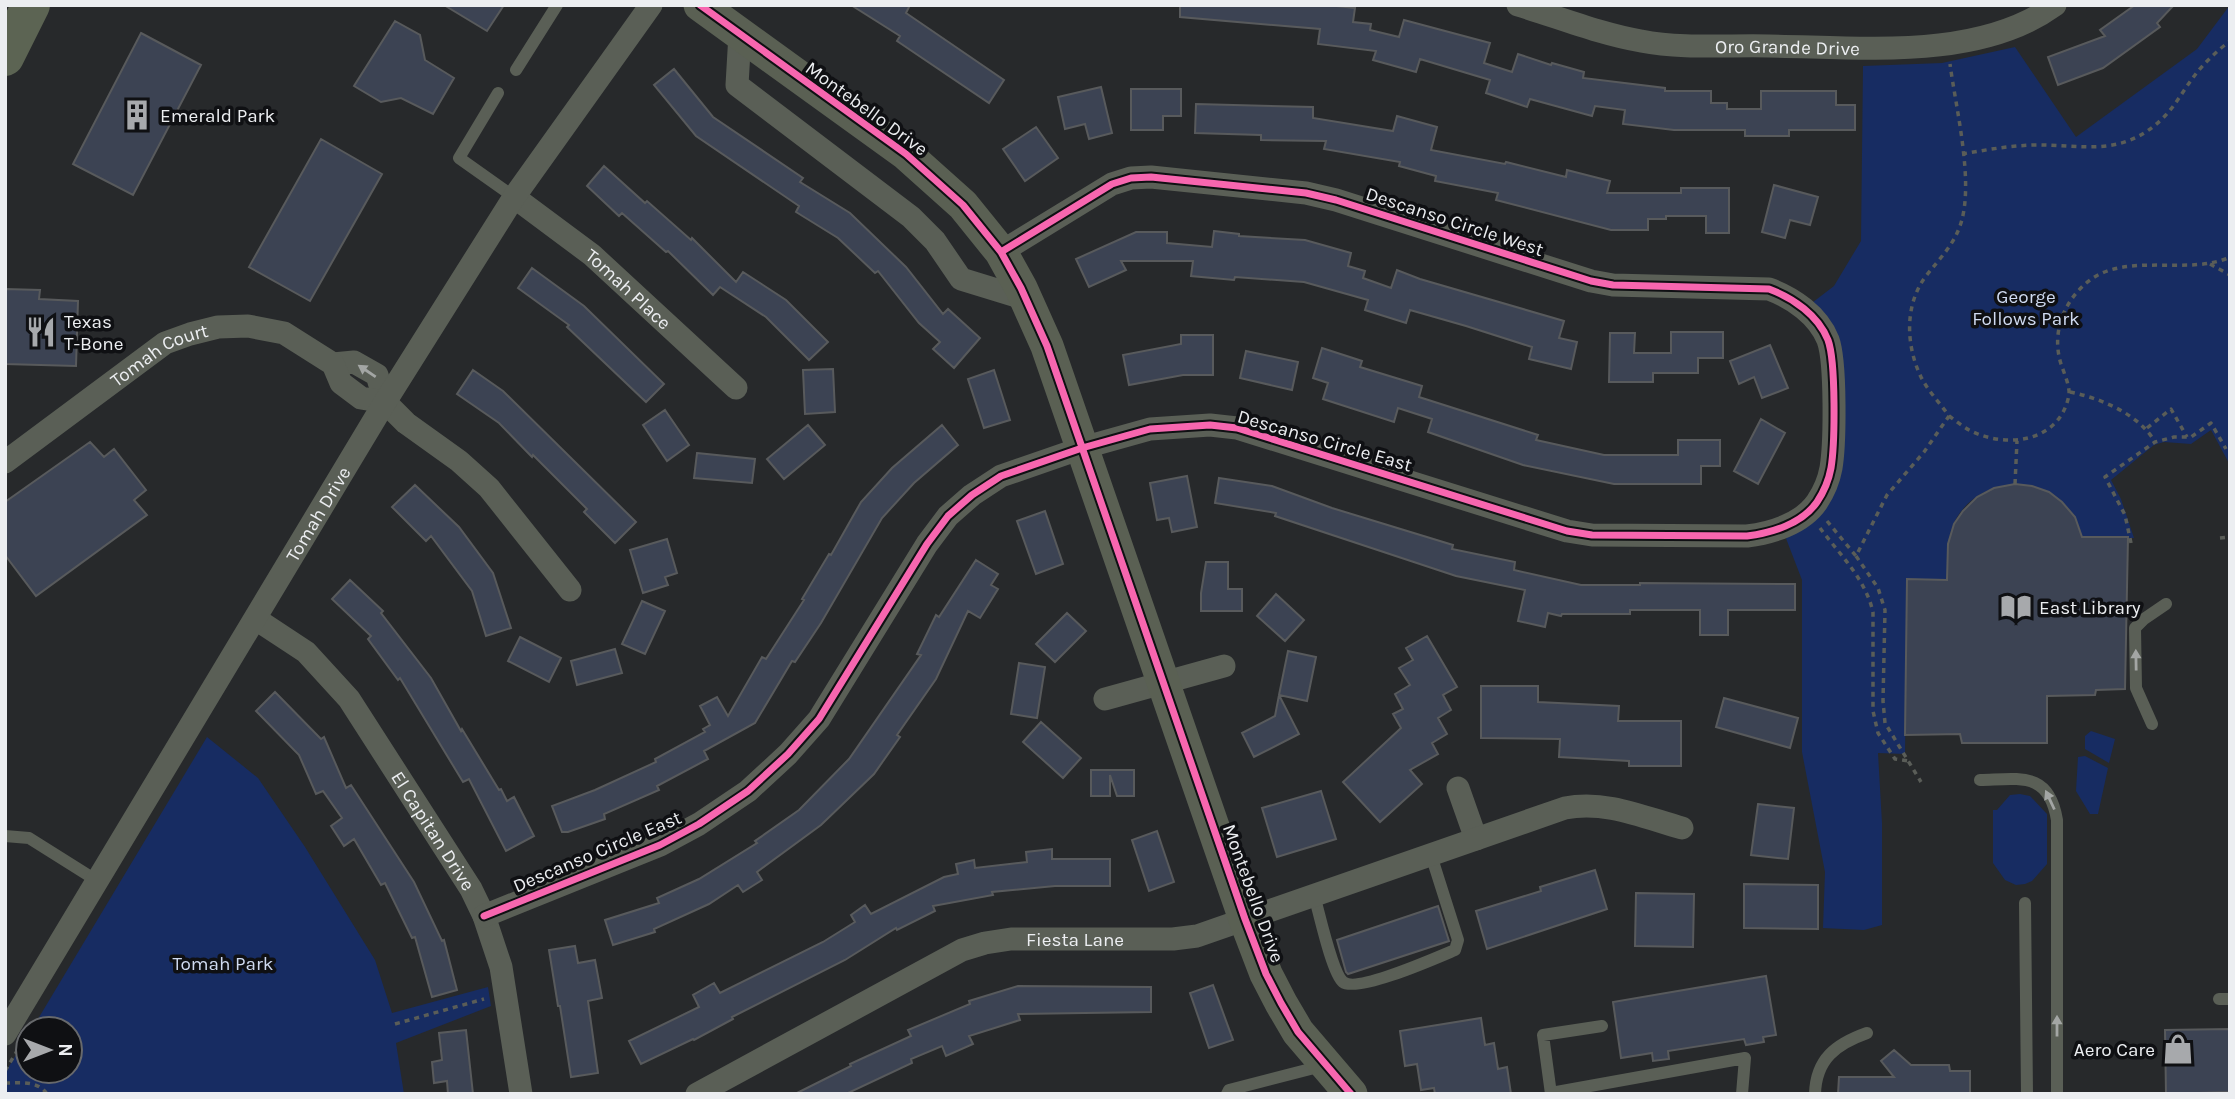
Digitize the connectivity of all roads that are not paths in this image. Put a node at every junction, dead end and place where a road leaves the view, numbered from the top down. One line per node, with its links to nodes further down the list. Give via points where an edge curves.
1 (32, 5): 8 (highway)
2 (557, 5): 9 (lane)
3 (651, 5): 11 (street, Tomah Drive)
4 (700, 5): 7 (street, Montebello Drive)
5 (1518, 5): 6 (street, Oro Grande Drive, via 1641,41 1913,47 1998,33)
6 (2055, 5)
7 (740, 34): 12 (street, Montebello Drive, via 930,174 963,205); 13 (street, via 737,85 911,217 935,241 961,279)
8 (5, 57)
9 (516, 70)
10 (498, 93): 11 (lane, via 459,158)
11 (514, 197): 14 (street, Tomah Place, via 592,255); 15 (street, Tomah Drive)
12 (1001, 252): 13 (street, Montebello Drive); 16 (street, Descanso Circle West, via 1112,184 1131,178 1306,193 1591,281 1749,287 1789,297 1820,326 1828,341)
13 (1026, 299): 17 (street, Montebello Drive)
14 (736, 388)
15 (385, 402): 18 (street, Tomah Court, via 377,375 354,362 333,364 284,333 248,326 218,327 165,343); 19 (street, Tomah Court, via 489,488); 21 (street, Tomah Drive)
16 (1833, 410): 17 (street, Descanso Circle East, via 1831,467 1816,504 1782,528 1747,536 1567,531 1265,435 1223,426 1150,429)
17 (1082, 448): 23 (street, Montebello Drive); 35 (street, Descanso Circle East, via 1001,476 948,516 818,719 748,791 660,845)
18 (5, 462)
19 (570, 590)
20 (2166, 604): 25 (lane, one-way to 20, via 2136,688 2135,628)
21 (256, 619): 32 (street, Tomah Drive); 35 (street, El Capitan Drive, via 306,652 349,699)
22 (1224, 666): 23 (street)
23 (1163, 683): 24 (street); 36 (street, Montebello Drive)
24 (1105, 699)
25 (2152, 724)
26 (1980, 780): 49 (lane, one-way to 26, via 2055,805 2048,790 2035,782)
27 (1458, 788): 30 (street)
28 (1682, 828): 30 (street, Fiesta Lane, via 1603,806 1583,805)
29 (5, 836): 32 (lane, via 29,838)
30 (1476, 839): 31 (street, Fiesta Lane)
31 (1431, 855): 33 (street, Fiesta Lane); 33 (lane, via 1458,945 1419,965 1365,983 1345,984 1336,972)
32 (99, 882): 39 (street, Tomah Drive)
33 (1314, 895): 36 (street, Fiesta Lane)
34 (2025, 903): 48 (lane)
35 (484, 916): 42 (street, El Capitan Drive, via 501,967)
36 (1245, 919): 40 (street, Montebello Drive, via 1281,1003); 43 (street, Fiesta Lane, via 1197,936 1173,939 1011,939 962,950)
37 (1602, 1026): 41 (lane, via 1543,1035)
38 (1867, 1033): 47 (lane, via 1842,1042 1822,1065)
39 (5, 1034)
40 (1326, 1065): 44 (lane); 45 (street, Montebello Drive)
41 (1551, 1093): 46 (lane, via 1745,1058)
42 (521, 1094)
43 (697, 1094)
44 (1227, 1094)
45 (1351, 1094)
46 (1742, 1094)
47 (1815, 1094)
48 (2027, 1094)
49 (2057, 1094)

